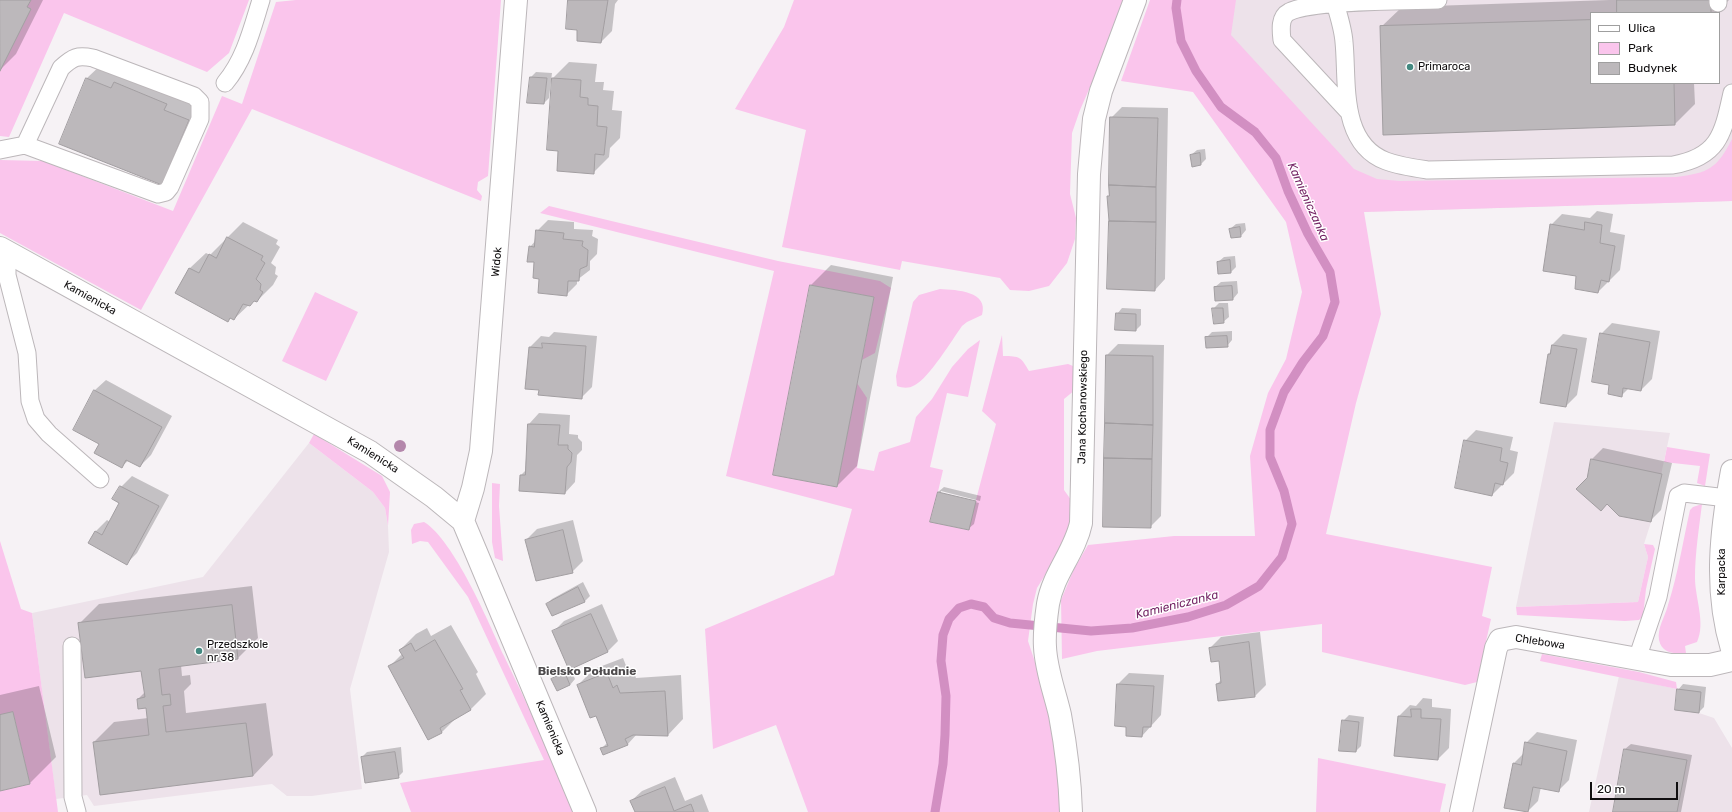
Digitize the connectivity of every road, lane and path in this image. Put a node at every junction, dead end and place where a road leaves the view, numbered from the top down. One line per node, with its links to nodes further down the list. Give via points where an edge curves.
1 (262, 0): 6 (lane, via 243,56)
2 (516, 0): 15 (street, Widok, via 481,451)
3 (1135, 0): 22 (street, Jana Kochanowskiego, via 1107,73 1094,119 1089,174 1081,523 1074,547 1058,573 1048,603 1045,646 1065,745)
4 (1438, 0): 5 (lane)
5 (1335, 2): 8 (lane, via 1344,40); 8 (lane, via 1288,12 1282,20 1282,40)
6 (225, 83)
7 (1732, 93): 8 (lane, via 1726,120 1713,147 1702,157 1674,165 1428,170 1384,160 1365,147 1355,132)
8 (1348, 111)
9 (25, 145): 9 (lane, via 158,194 166,192 170,187 200,119 200,102 194,96 93,58 79,56 69,60 61,68); 10 (lane)
10 (0, 150)
11 (3, 250): 13 (lane, via 27,353 30,401 36,419 49,434); 15 (street, Kamienicka, via 370,452 428,492)
12 (1732, 471): 14 (street, Karpacka)
13 (100, 479)
14 (1727, 498): 17 (street, Karpacka, via 1721,546 1720,592); 18 (lane, via 1684,493 1678,496 1658,597)
15 (463, 521): 21 (street, Kamienicka)
16 (72, 646): 20 (lane, via 73,797)
17 (1732, 649)
18 (1637, 659): 19 (street, Chlebowa, via 1671,666 1692,666); 23 (street, Chlebowa, via 1516,637 1500,640 1496,648)
19 (1732, 660)
20 (77, 812)
21 (586, 812)
22 (1071, 812)
23 (1461, 812)

